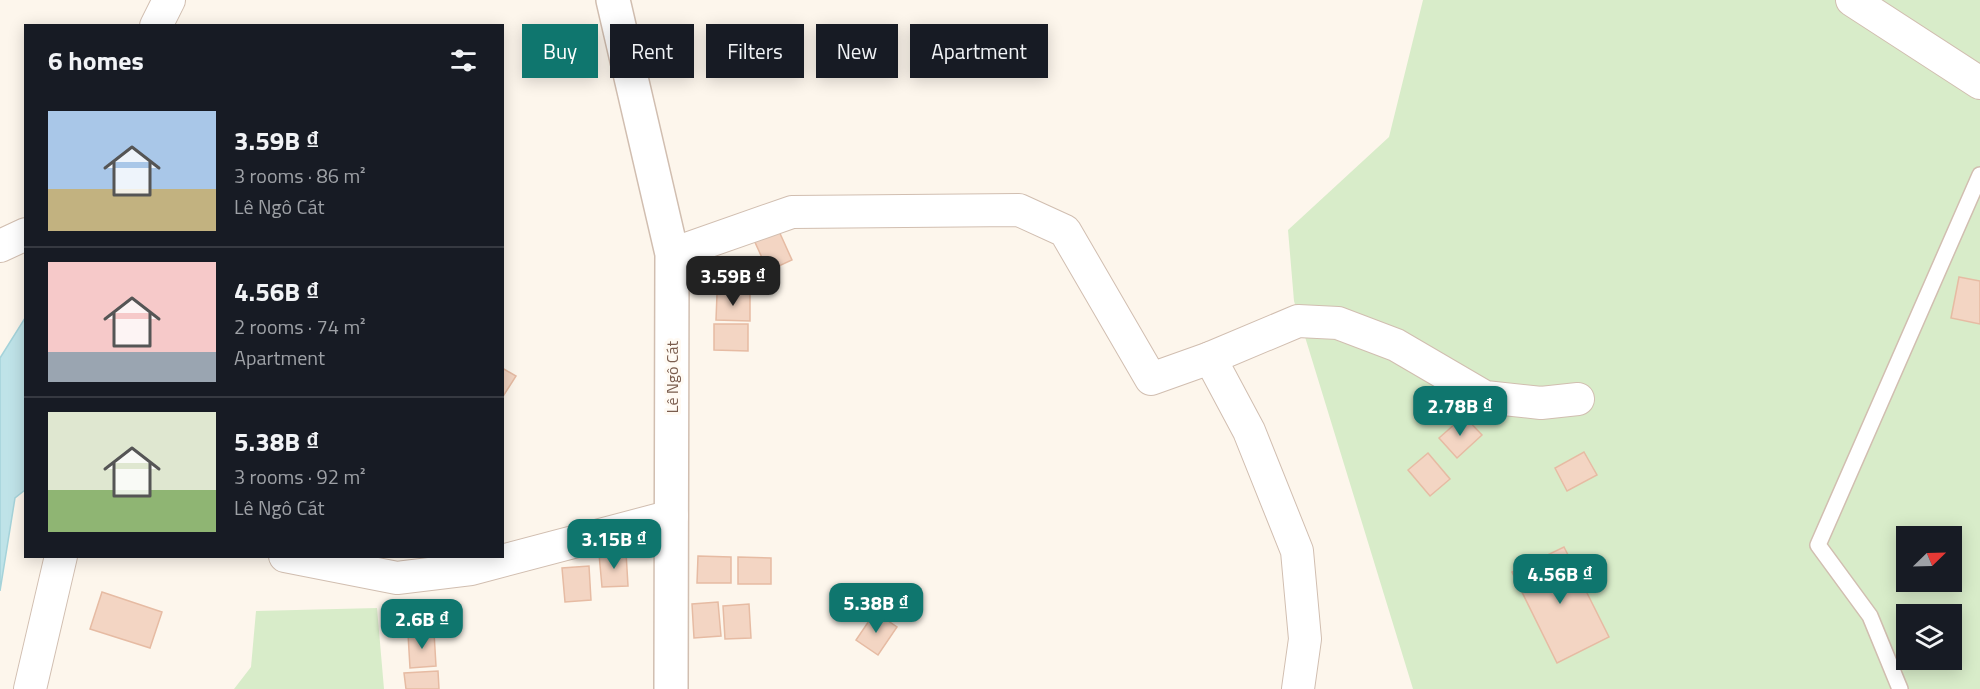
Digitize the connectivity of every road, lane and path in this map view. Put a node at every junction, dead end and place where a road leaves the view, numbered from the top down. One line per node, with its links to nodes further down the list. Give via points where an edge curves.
1 (169, 0): 4 (street)
2 (613, 0): 9 (street, Lê Ngô Cát)
3 (1852, 0): 5 (street)
4 (157, 24)
5 (1980, 83)
6 (1980, 175): 18 (lane, via 1818,544 1870,616)
7 (24, 235): 8 (street)
8 (0, 246)
9 (672, 254): 10 (street, via 792,212 1019,210 1065,231 1151,379); 12 (street, Lê Ngô Cát)
10 (1210, 358): 11 (street, via 1298,321 1338,323 1396,345 1485,397 1541,404); 17 (street, via 1249,431 1297,551 1305,639)
11 (1578, 399)
12 (672, 516): 14 (street, via 471,569 397,578); 16 (street, Lê Ngô Cát)
13 (61, 558): 15 (street)
14 (295, 558)
15 (30, 689)
16 (671, 689)
17 (1298, 689)
18 (1900, 689)

